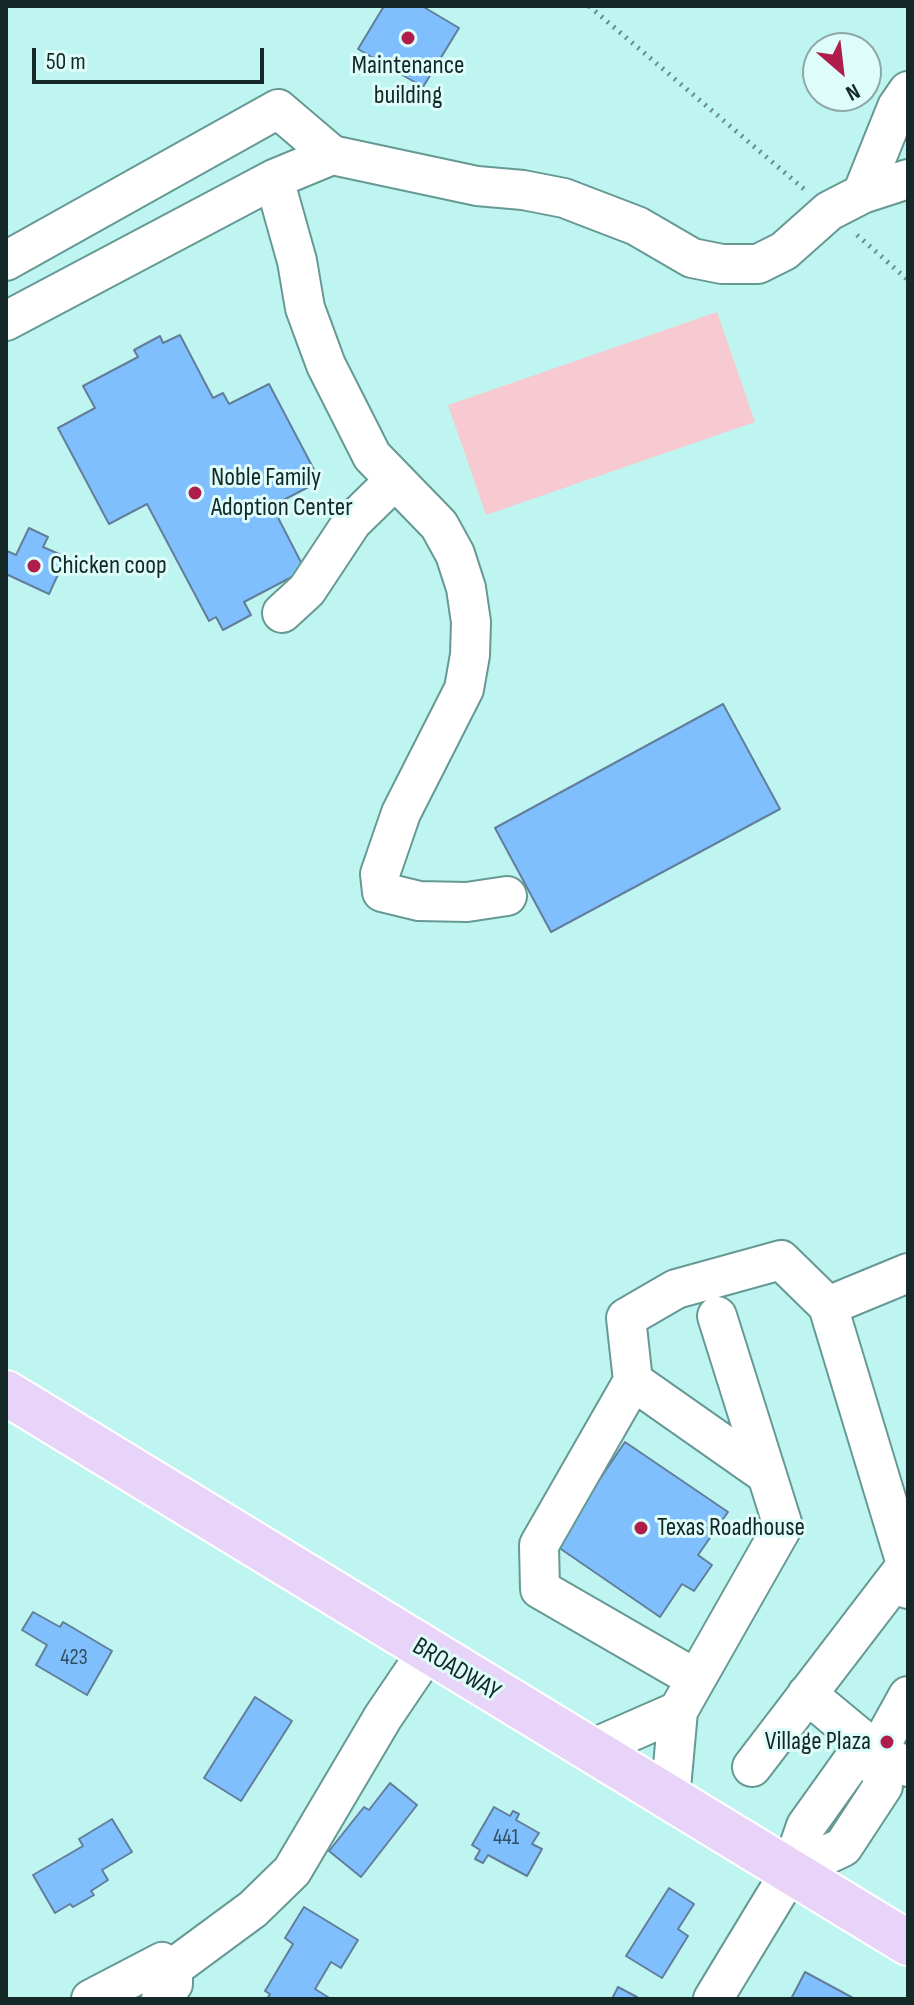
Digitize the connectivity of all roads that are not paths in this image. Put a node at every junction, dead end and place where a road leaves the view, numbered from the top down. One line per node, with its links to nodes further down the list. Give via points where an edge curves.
1 (908, 91): 5 (street)
2 (332, 155): 3 (street); 5 (street, via 477,186 564,198 637,226 692,258 722,264 758,264 784,251); 6 (street, via 278,109)
3 (274, 179): 7 (street); 8 (street, via 305,308 326,365 372,456)
4 (908, 179): 5 (street)
5 (845, 203)
6 (6, 261)
7 (6, 321)
8 (395, 480): 9 (street, via 352,522 307,590); 10 (street, via 439,525 455,554 466,588 470,655 464,689 401,813 380,874 382,892 419,901)
9 (282, 613)
10 (507, 896)
11 (908, 1273): 12 (street)
12 (828, 1306): 14 (street, via 781,1260 676,1289 626,1318); 17 (street)
13 (717, 1316): 16 (street)
14 (633, 1381): 16 (street); 20 (street, via 539,1545 540,1589)
15 (6, 1393): 18 (main road, BROADWAY)
16 (767, 1475): 20 (street, via 783,1526)
17 (907, 1572): 19 (street)
18 (427, 1652): 22 (main road, BROADWAY); 28 (street, via 292,1871)
19 (807, 1694): 23 (street); 24 (street)
20 (687, 1695): 22 (street); 25 (street)
21 (908, 1696): 23 (street)
22 (589, 1750): 25 (main road, BROADWAY)
23 (893, 1760): 26 (street, via 883,1786 843,1847)
24 (752, 1767)
25 (670, 1799): 26 (main road, BROADWAY)
26 (790, 1872): 27 (main road, BROADWAY); 30 (street)
27 (908, 1943)
28 (167, 1983): 29 (street, via 162,1962)
29 (91, 1999)
30 (713, 1999)

